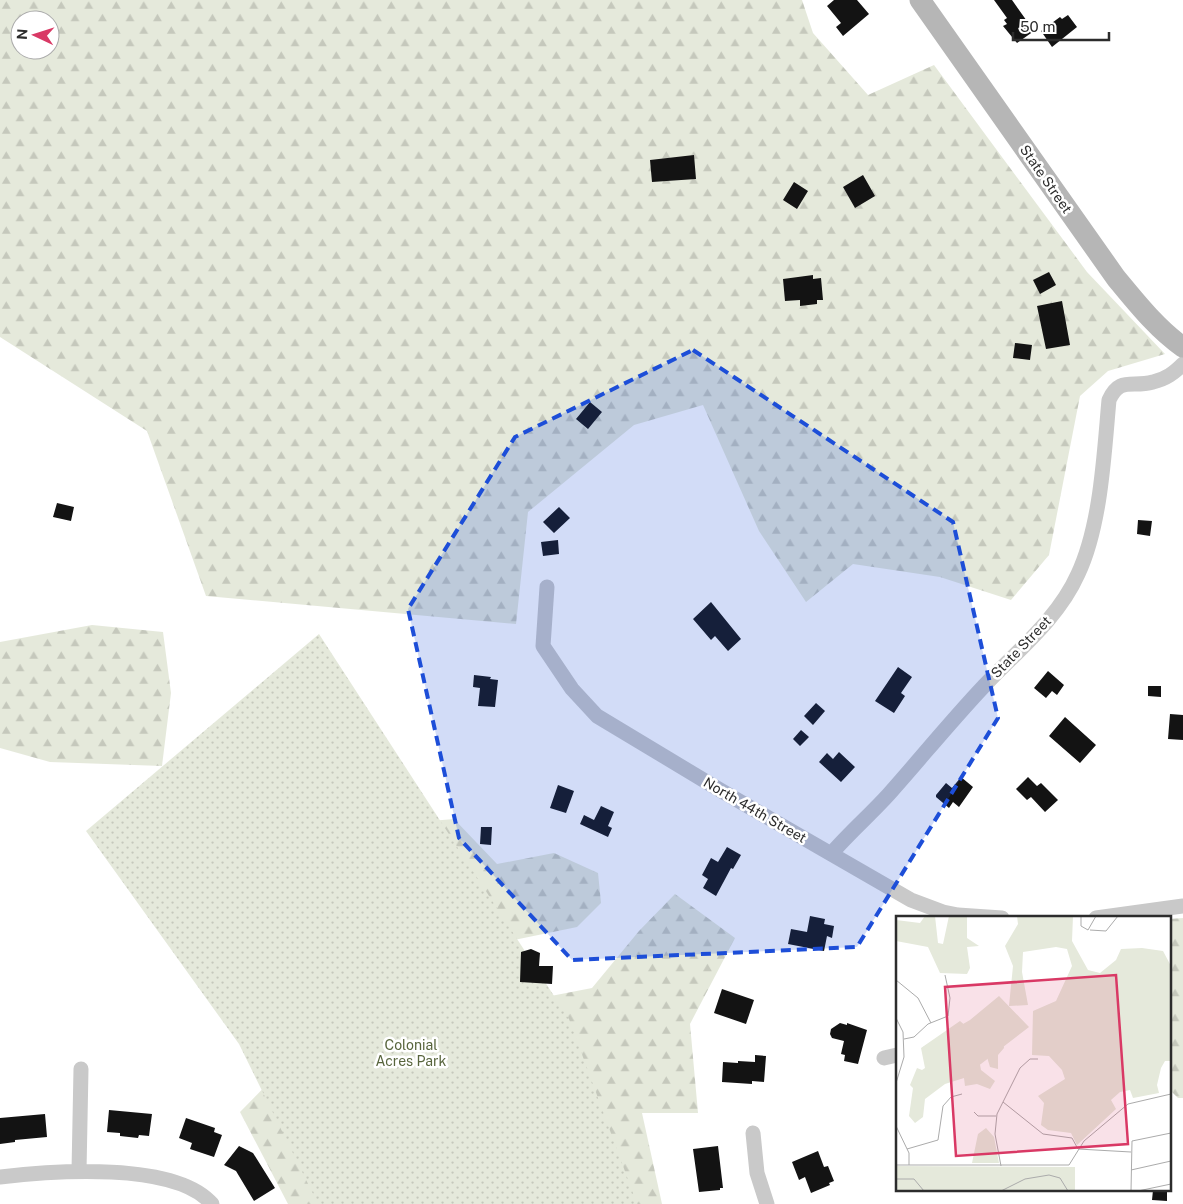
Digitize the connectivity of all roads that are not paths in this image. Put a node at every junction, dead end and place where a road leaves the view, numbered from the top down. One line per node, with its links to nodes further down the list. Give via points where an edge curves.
1 (920, 0): 2 (street, State Street, via 1116,278 1141,309)
2 (1183, 347)
3 (1183, 364): 5 (street, State Street, via 1164,379 1122,385 1113,391 1109,400 1089,546 1069,592 1050,617)
4 (547, 587): 5 (street, North 44th Street, via 542,646 576,694 597,716)
5 (831, 854): 7 (street, North 44th Street, via 911,900)
6 (1183, 906): 9 (street)
7 (923, 911): 8 (street, North 44th Street)
8 (973, 916)
9 (1110, 916)
10 (81, 1069): 12 (street)
11 (753, 1133): 15 (street, via 757,1173)
12 (79, 1171): 13 (street); 14 (street, via 172,1181 199,1192)
13 (0, 1176)
14 (212, 1204)
15 (767, 1204)

